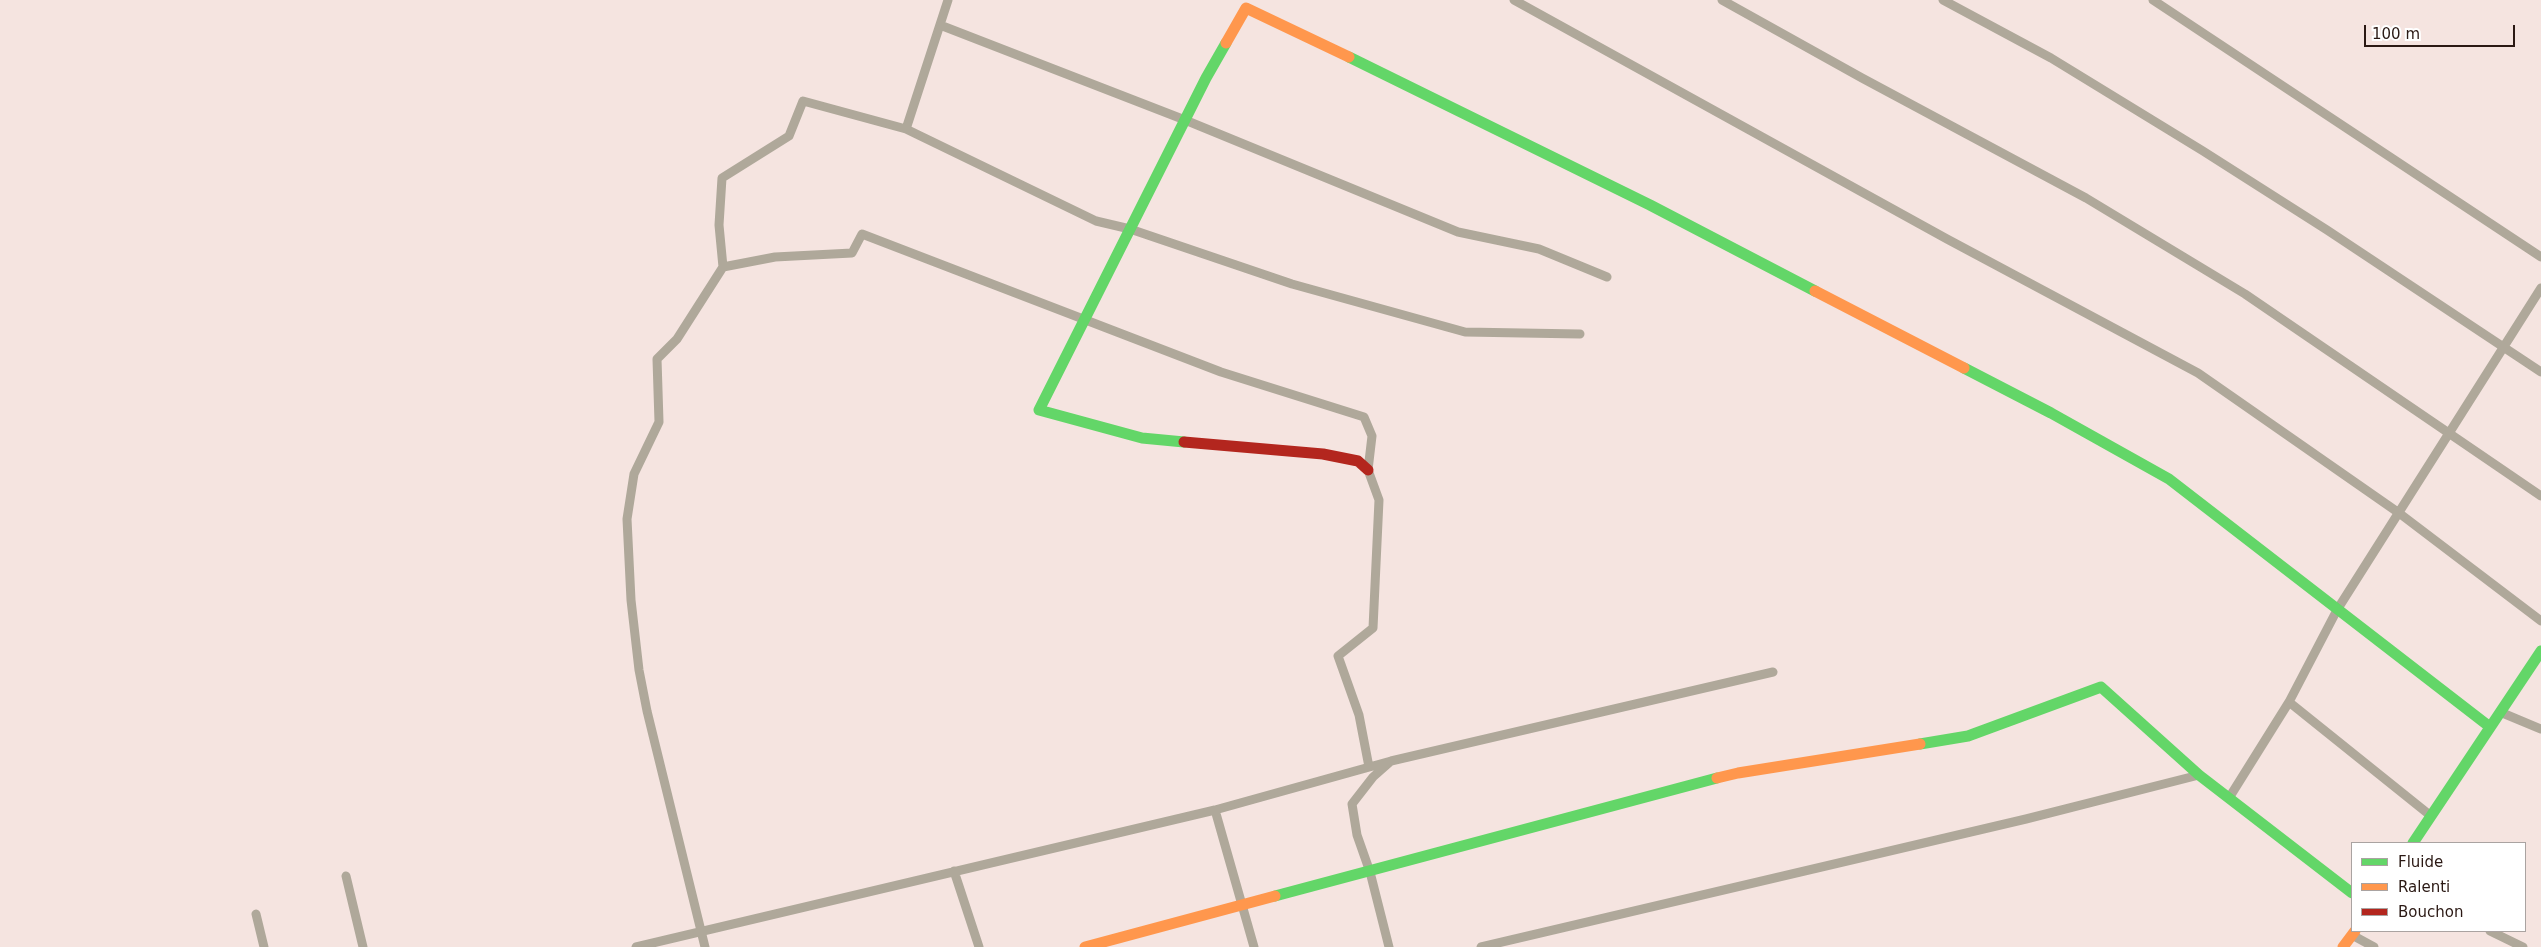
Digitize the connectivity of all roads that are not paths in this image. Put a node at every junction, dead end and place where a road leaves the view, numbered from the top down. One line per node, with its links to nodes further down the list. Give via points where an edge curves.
1 (948, 0): 6 (street)
2 (1514, 0): 21 (street, via 1947,239 2198,373)
3 (1722, 0): 18 (street, via 2086,198 2245,294)
4 (1943, 0): 16 (street, via 2051,58 2203,151)
5 (2153, 0): 10 (street)
6 (940, 25): 7 (street); 8 (street)
7 (1185, 120): 9 (street); 12 (street, via 1458,232 1539,249); 22 (street, via 1246,8 1650,205 2051,413 2169,479)
8 (906, 129): 9 (street, via 1096,220); 11 (street, via 803,101 788,136 722,178 719,225)
9 (1130, 229): 14 (street); 15 (street, via 1292,284 1465,332)
10 (2541, 258)
11 (723, 268): 14 (street, via 775,257 852,253 862,234); 43 (street, via 677,339 657,359 659,422 634,474 628,519 631,600 639,670)
12 (1607, 277)
13 (2541, 288): 16 (street)
14 (1084, 321): 19 (street, via 1220,372 1364,417 1372,436); 19 (street, via 1039,410 1142,438 1324,454 1358,461)
15 (1580, 334)
16 (2505, 347): 17 (street); 18 (street)
17 (2541, 372)
18 (2450, 431): 20 (street); 21 (street)
19 (1368, 470): 31 (street, via 1379,500 1373,628 1338,656 1359,715)
20 (2541, 496)
21 (2399, 513): 22 (street); 23 (street)
22 (2337, 610): 26 (street); 28 (street)
23 (2541, 621)
24 (2541, 651): 27 (street)
25 (1773, 672): 30 (street)
26 (2289, 702): 33 (street); 35 (street)
27 (2500, 712): 28 (street); 29 (street)
28 (2490, 728): 35 (street)
29 (2541, 729)
30 (1391, 761): 31 (street); 38 (street, via 1373,777 1352,804 1357,835)
31 (1369, 767): 34 (street)
32 (2199, 775): 33 (street); 38 (street, via 2101,687 1968,736 1738,773); 55 (street)
33 (2229, 798): 40 (street)
34 (1216, 810): 37 (street); 41 (street)
35 (2431, 816): 36 (street)
36 (2414, 842)
37 (954, 871): 43 (street); 51 (street)
38 (1370, 872): 41 (street); 54 (street)
39 (346, 876): 48 (street)
40 (2351, 892)
41 (1244, 904): 46 (street); 53 (street)
42 (256, 914): 47 (street)
43 (700, 931): 49 (street); 50 (street)
44 (2492, 932): 58 (street)
45 (2353, 933): 56 (street); 57 (street)
46 (1114, 944): 52 (street)
47 (264, 947)
48 (362, 947)
49 (636, 947)
50 (705, 947)
51 (979, 947)
52 (1086, 947)
53 (1254, 947)
54 (1389, 947)
55 (1481, 947)
56 (2343, 947)
57 (2374, 947)
58 (2523, 947)

